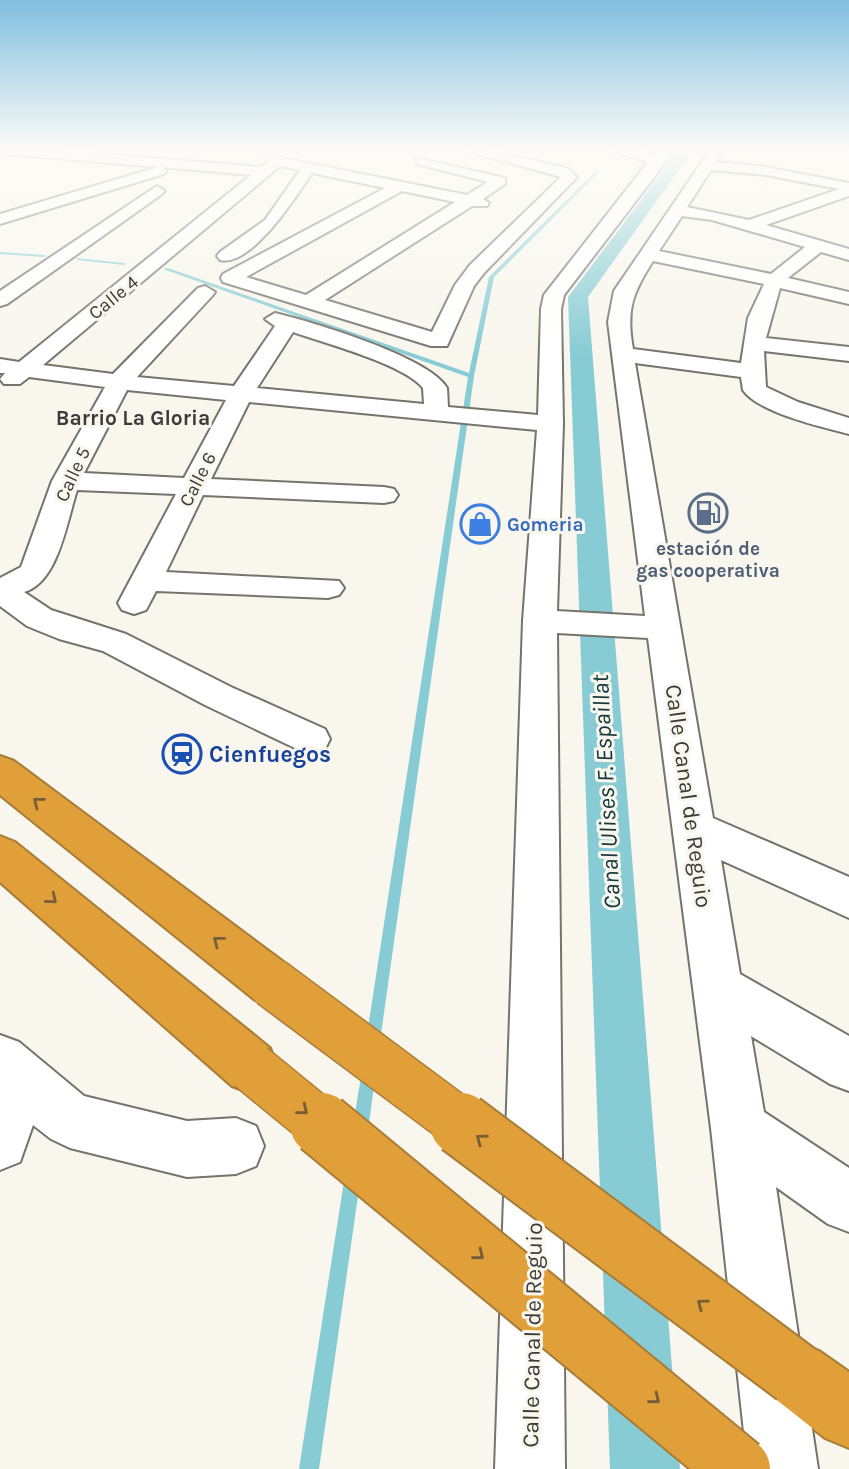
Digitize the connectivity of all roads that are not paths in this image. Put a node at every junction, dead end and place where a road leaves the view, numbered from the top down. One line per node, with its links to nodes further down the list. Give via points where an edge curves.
1 (123, 219): 19 (street)
2 (210, 219): 16 (street, Calle 4)
3 (274, 219): 15 (street)
4 (339, 219): 20 (street, via 230,277)
5 (440, 219): 20 (street)
6 (521, 219): 20 (street, via 465,285 439,341)
7 (614, 219): 33 (street, Calle Canal de Reguio, via 554,295)
8 (670, 219): 13 (street, Calle Canal de Reguio)
9 (727, 219): 11 (street)
10 (769, 219): 11 (street)
11 (751, 225): 12 (street)
12 (817, 240): 14 (street); 17 (street)
13 (649, 255): 17 (street); 25 (street, Calle Canal de Reguio, via 624,291 618,321)
14 (849, 255)
15 (217, 262)
16 (147, 270): 27 (street, Calle 4); 29 (street, Calle 5, via 196,289)
17 (775, 281): 18 (street); 23 (street, via 759,316)
18 (849, 298)
19 (0, 300)
20 (307, 303)
21 (252, 310): 22 (street)
22 (288, 323): 31 (street, Calle 6); 32 (street, via 410,367 431,381)
23 (755, 343): 24 (street); 28 (street)
24 (849, 354)
25 (625, 355): 28 (street); 41 (street, Calle Canal de Reguio)
26 (0, 366): 27 (street)
27 (24, 369): 29 (street); 30 (street, Calle 4)
28 (750, 371): 34 (street, via 755,390 775,403)
29 (119, 382): 31 (street); 35 (street, Calle 5)
30 (0, 389)
31 (242, 394): 32 (street); 36 (street, Calle 6)
32 (444, 413): 33 (street)
33 (550, 424): 40 (street, Calle Canal de Reguio)
34 (849, 426)
35 (66, 481): 36 (street); 39 (street, Calle 5, via 35,572)
36 (192, 487): 37 (street); 38 (street, Calle 6, via 140,592)
37 (384, 495)
38 (328, 588)
39 (0, 589): 42 (street, via 38,618 114,642)
40 (555, 622): 41 (street); 55 (street, Calle Canal de Reguio)
41 (654, 628): 44 (street, Calle Canal de Reguio)
42 (311, 739)
43 (0, 772): 54 (highway, one-way to 43, bridge, via 272,983)
44 (693, 828): 46 (street); 47 (street, Calle Canal de Reguio)
45 (0, 855): 56 (highway, one-way to 56, bridge)
46 (849, 898)
47 (717, 988): 48 (street); 50 (street, Calle Canal de Reguio)
48 (849, 1065)
49 (10, 1070): 51 (street); 52 (street, via 70,1120 187,1149)
50 (739, 1128): 53 (street); 57 (street, Calle Canal de Reguio)
51 (0, 1142)
52 (236, 1146)
53 (849, 1203)
54 (849, 1414)
55 (530, 1469)
56 (739, 1469)
57 (783, 1469)

